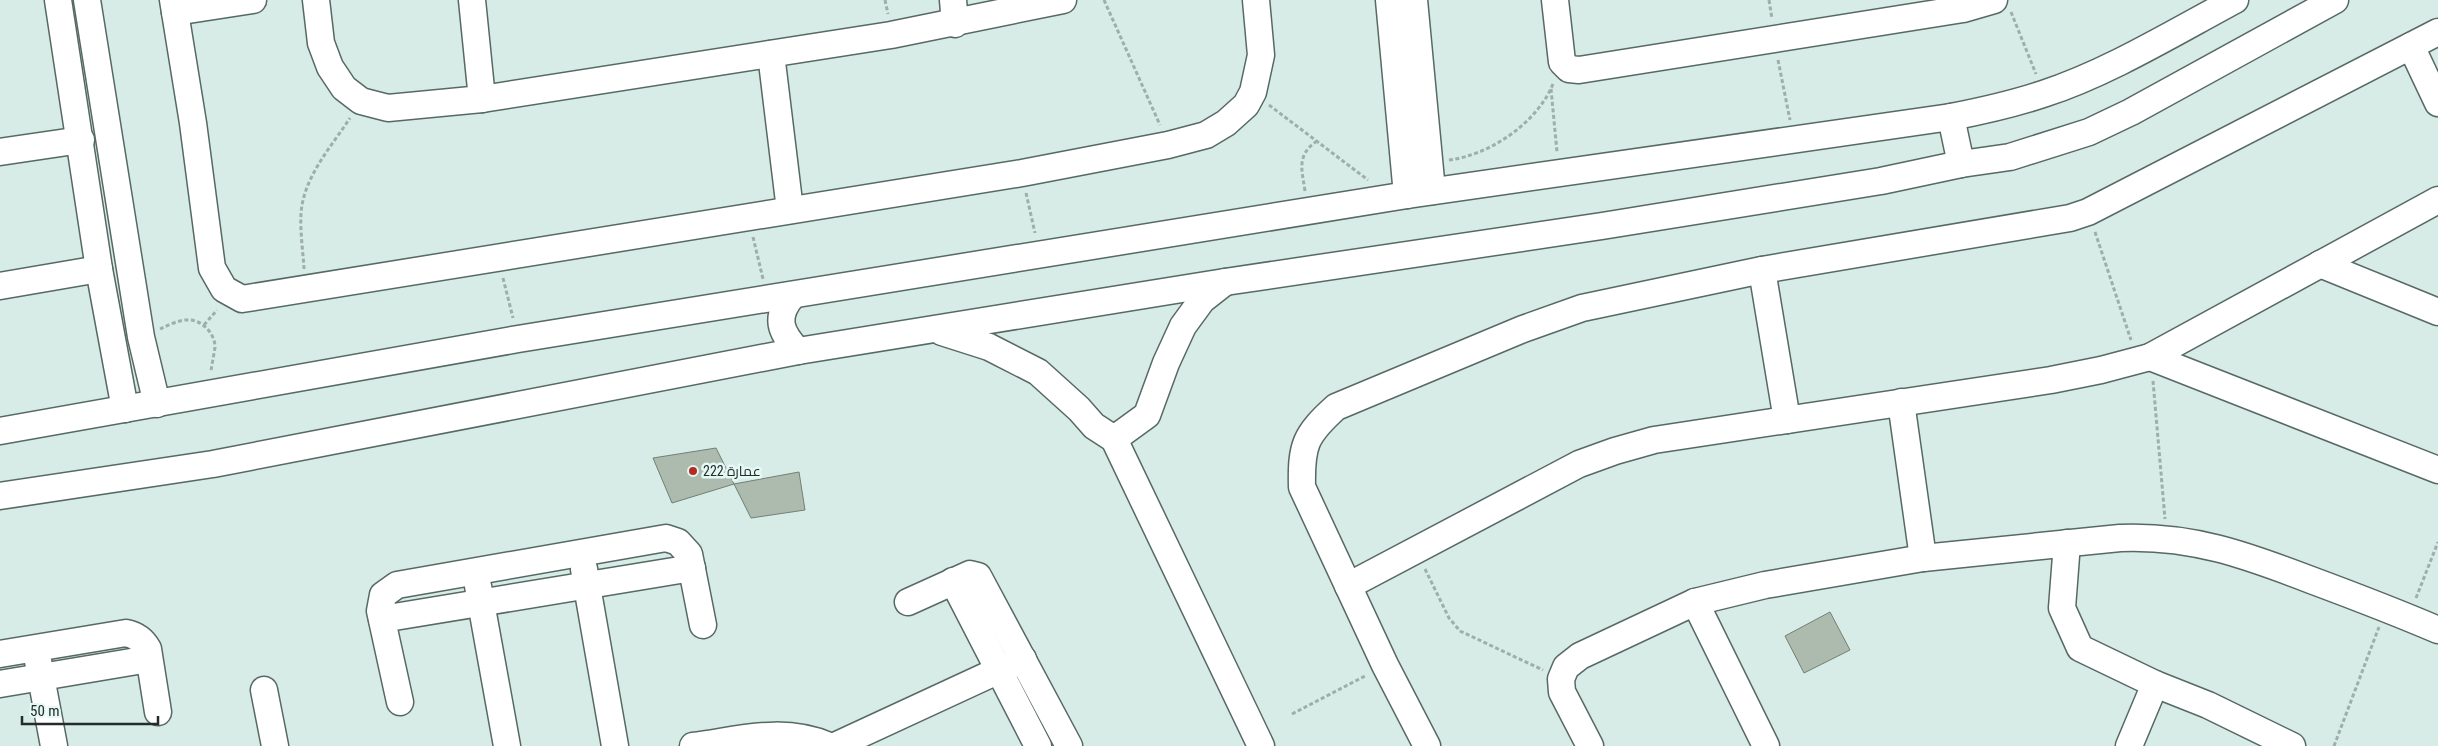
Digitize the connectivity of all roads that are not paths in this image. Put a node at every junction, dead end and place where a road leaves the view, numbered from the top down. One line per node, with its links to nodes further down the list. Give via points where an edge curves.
1 (58, 0): 22 (street)
2 (88, 0): 39 (street, via 141,337)
3 (253, 0): 14 (street)
4 (316, 0): 19 (street, via 321,43 330,67 344,88 361,101 388,108)
5 (472, 0): 19 (street)
6 (1063, 0): 15 (street)
7 (1256, 0): 27 (street, via 1261,55 1253,92 1246,105 1206,135 1022,173)
8 (1389, 0): 25 (street)
9 (1414, 0): 25 (street, via 1429,162)
10 (1555, 0): 13 (street, via 1562,62 1569,69 1579,70)
11 (2235, 0): 21 (street, via 2106,67 2044,94)
12 (2334, 0): 24 (street, via 2089,132 2010,157)
13 (2002, 4)
14 (174, 6): 27 (street, via 212,268 224,289 242,299)
15 (954, 12): 18 (street)
16 (2438, 32): 17 (street)
17 (2411, 46): 20 (street); 30 (street, via 2088,212 2070,218)
18 (771, 54): 19 (street); 27 (street)
19 (482, 99)
20 (2438, 103)
21 (1951, 117): 24 (street); 25 (street)
22 (80, 140): 23 (street); 29 (street)
23 (0, 152)
24 (1960, 164): 31 (street, via 1602,226)
25 (1410, 195): 33 (street)
26 (2438, 200): 28 (street)
27 (790, 210)
28 (2320, 264): 34 (street); 37 (street, via 2197,334)
29 (99, 269): 32 (street); 40 (street)
30 (1762, 270): 41 (street); 53 (street, via 1556,316 1336,407 1313,427 1310,434 1301,456 1302,487)
31 (1225, 282): 35 (street); 43 (street, via 1202,300 1183,326 1147,415)
32 (0, 286)
33 (781, 297): 36 (street, via 785,304 782,328 786,339); 39 (street, via 518,339)
34 (2438, 312)
35 (937, 330): 36 (street); 43 (street, via 989,347 1038,372 1094,426)
36 (798, 351): 45 (street, via 213,464)
37 (2144, 359): 38 (street, via 2051,380); 44 (street)
38 (1901, 402): 41 (street); 48 (street)
39 (157, 404): 40 (street)
40 (125, 410): 42 (street)
41 (1787, 420): 53 (street, via 1654,440 1579,464)
42 (0, 432)
43 (1114, 438): 80 (street)
44 (2438, 470)
45 (0, 496)
46 (2067, 543): 48 (street); 59 (street, via 2145,537 2241,553); 67 (street, via 2062,608 2080,648)
47 (581, 554): 49 (street, via 666,538 687,549); 50 (street); 52 (street)
48 (1923, 558): 55 (street)
49 (692, 568): 52 (street); 58 (street)
50 (475, 573): 56 (street); 57 (street, via 397,584 383,595 380,603)
51 (953, 582): 54 (street); 62 (street, via 970,574 982,580); 64 (street)
52 (586, 585): 56 (street); 74 (street)
53 (1348, 586): 81 (street)
54 (908, 602)
55 (1695, 602): 82 (street, via 1580,656 1566,667 1561,679 1562,692); 83 (street)
56 (481, 603): 57 (street); 73 (street)
57 (382, 619): 69 (street)
58 (703, 625)
59 (2438, 630)
60 (36, 648): 61 (street); 63 (street, via 126,633 143,641); 65 (street)
61 (0, 654)
62 (1023, 658): 64 (street); 79 (street)
63 (150, 659): 65 (street); 70 (street)
64 (999, 670): 77 (street); 78 (street)
65 (41, 677): 66 (street); 71 (street)
66 (0, 684)
67 (2155, 684): 84 (street); 85 (street, via 2208,705)
68 (264, 690): 72 (street)
69 (400, 702)
70 (158, 712)
71 (54, 746)
72 (275, 746)
73 (507, 746)
74 (615, 746)
75 (693, 746): 76 (street, via 784,734)
76 (829, 746)
77 (835, 746)
78 (1038, 746)
79 (1070, 746)
80 (1261, 746)
81 (1427, 746)
82 (1590, 746)
83 (1766, 746)
84 (2129, 746)
85 (2290, 746)

